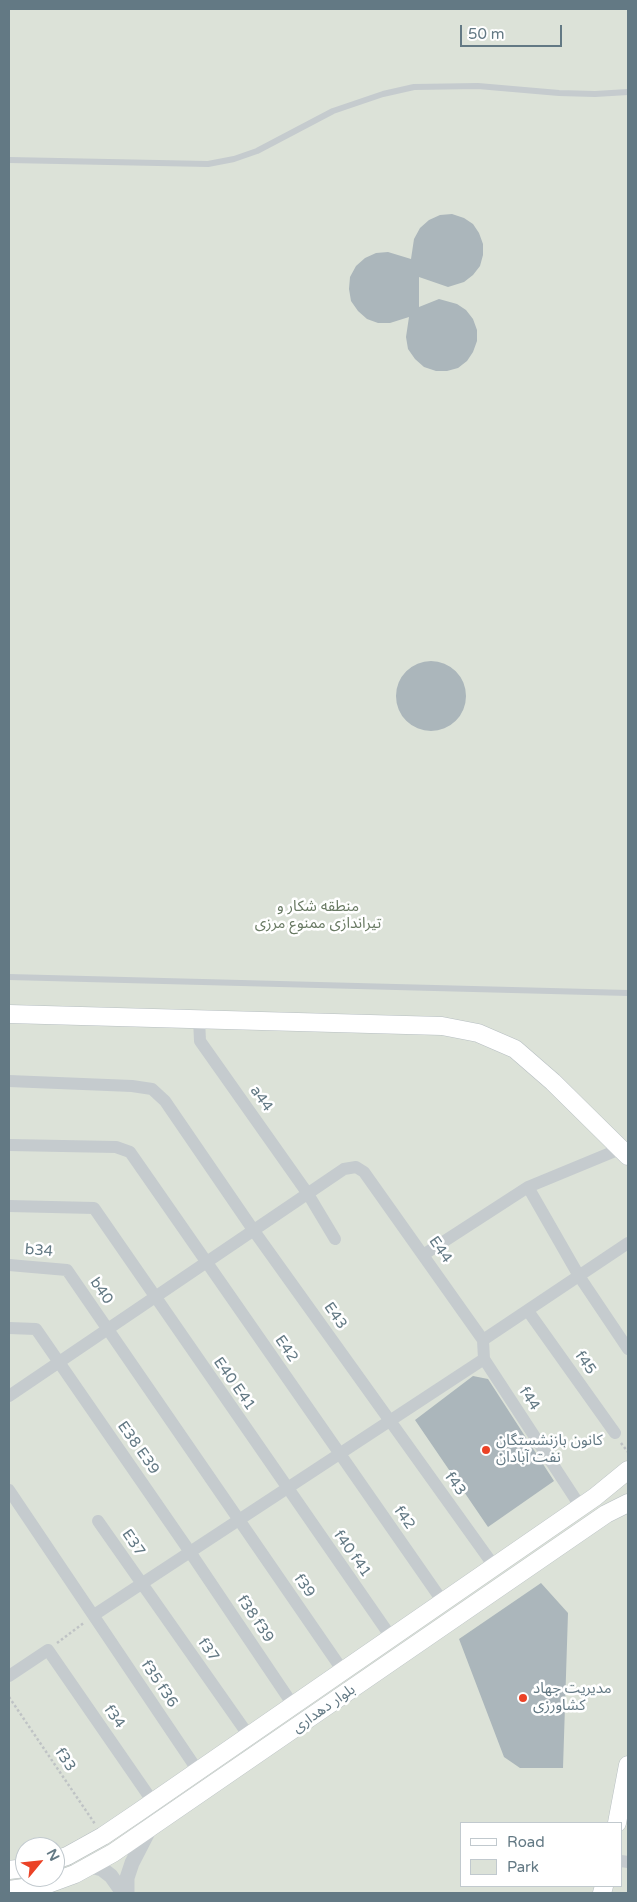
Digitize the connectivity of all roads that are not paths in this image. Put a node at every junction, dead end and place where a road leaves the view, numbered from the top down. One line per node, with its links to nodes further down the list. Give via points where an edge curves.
1 (628, 92): 2 (lane, via 595,94 478,86 414,87 333,111 256,151 208,164)
2 (9, 160)
3 (9, 978): 4 (lane)
4 (628, 993)
5 (9, 1014): 6 (main road)
6 (199, 1019): 9 (main road, via 442,1026 478,1034 515,1049); 11 (street, a44, via 200,1041)
7 (9, 1081): 13 (street, E43, via 152,1089 165,1102)
8 (9, 1145): 17 (street, E42, via 116,1147 130,1152)
9 (624, 1152): 10 (street)
10 (528, 1187): 16 (street); 20 (street)
11 (308, 1194): 13 (street); 14 (street, a44); 16 (street, E44, via 344,1169 356,1167 364,1172)
12 (9, 1206): 21 (street, E40 E41, via 94,1208)
13 (254, 1230): 17 (street); 30 (street, E43)
14 (335, 1239)
15 (627, 1246): 20 (street)
16 (423, 1255): 25 (street, E44)
17 (206, 1263): 21 (street); 32 (street, E42)
18 (9, 1265): 19 (street, b34)
19 (67, 1270): 24 (street, b40)
20 (579, 1276): 22 (street); 26 (street)
21 (155, 1298): 24 (street); 34 (street, E40 E41)
22 (528, 1311): 25 (street); 31 (street, f45)
23 (9, 1328): 28 (street, E38 E39, via 36,1329)
24 (108, 1330): 28 (street); 38 (street, b40)
25 (483, 1340): 27 (street)
26 (628, 1349)
27 (484, 1359): 30 (street); 37 (street, f44)
28 (59, 1363): 29 (street); 40 (street, E38 E39)
29 (9, 1396)
30 (390, 1421): 32 (street); 41 (street, f43)
31 (615, 1433)
32 (339, 1454): 34 (street); 43 (street, f42)
33 (628, 1470): 37 (main road, بلوار دهداری)
34 (287, 1489): 38 (street); 45 (street, f40 f41)
35 (9, 1490): 44 (street, f35 f36)
36 (628, 1503): 54 (main road, بلوار دهداری, via 606,1514)
37 (580, 1506): 41 (main road, بلوار دهداری)
38 (239, 1520): 40 (street); 46 (street, f39)
39 (98, 1521): 42 (street, E37)
40 (190, 1552): 42 (street); 48 (street, f38 f39)
41 (494, 1566): 43 (main road, بلوار دهداری)
42 (142, 1583): 44 (street); 49 (street, f37)
43 (443, 1602): 45 (main road, بلوار دهداری)
44 (94, 1615): 51 (street, f35 f36)
45 (391, 1638): 46 (main road, بلوار دهداری)
46 (343, 1670): 48 (main road, بلوار دهداری)
47 (9, 1676): 52 (street, f34, via 48,1650)
48 (293, 1705): 49 (main road, بلوار دهداری)
49 (248, 1736): 51 (main road, بلوار دهداری)
50 (628, 1765): 53 (main road)
51 (198, 1771): 52 (main road, بلوار دهداری)
52 (153, 1802): 55 (main road, بلوار دهداری)
53 (617, 1822)
54 (149, 1830): 56 (main road, بلوار دهداری); 58 (street, via 132,1863)
55 (65, 1857)
56 (91, 1866): 57 (main road, بلوار دهداری, via 45,1885); 58 (street, via 111,1876)
57 (17, 1891)
58 (125, 1893)

